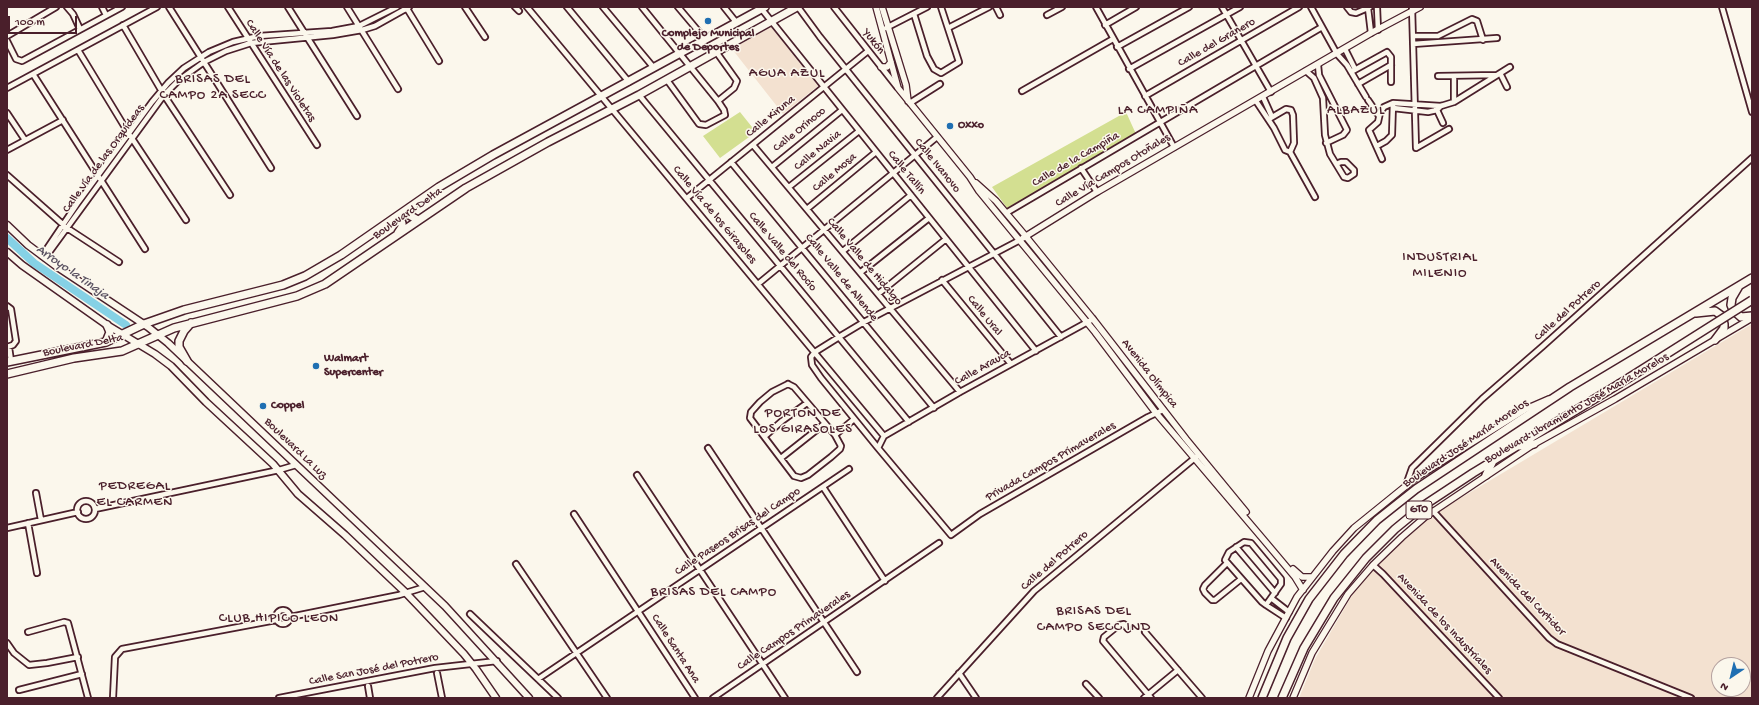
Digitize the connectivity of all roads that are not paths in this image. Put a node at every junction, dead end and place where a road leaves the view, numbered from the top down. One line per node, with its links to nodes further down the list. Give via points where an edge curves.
1 (56, 7): 62 (street)
2 (67, 7): 55 (street)
3 (102, 7): 43 (street)
4 (122, 7): 43 (street)
5 (157, 7): 49 (street)
6 (169, 7): 83 (street)
7 (228, 7): 65 (street, Calle Vía de las Violetas)
8 (288, 7): 59 (street)
9 (347, 7): 51 (street)
10 (397, 7): 51 (street, Calle Vía de las Orquídeas)
11 (407, 7): 57 (street, Calle Vía de las Orquídeas, via 375,26); 84 (street)
12 (465, 7): 64 (street)
13 (528, 7): 119 (street, Calle Vía de los Girasoles)
14 (567, 7): 103 (street)
15 (603, 7): 91 (street)
16 (642, 7): 81 (street)
17 (678, 7): 68 (street)
18 (724, 7): 48 (street)
19 (797, 7): 47 (main road, Boulevard Delta); 94 (street, Calle Ivanovo)
20 (834, 7): 79 (street, Yukón)
21 (876, 7): 56 (street, Avenida Olímpica)
22 (882, 7): 52 (street, Avenida Olímpica)
23 (927, 7): 42 (street)
24 (941, 7): 54 (street)
25 (988, 7): 54 (street)
26 (996, 7): 44 (street)
27 (1062, 7): 45 (street)
28 (1096, 7): 50 (street)
29 (1136, 7): 50 (street)
30 (1189, 7): 76 (street)
31 (1222, 7): 46 (street)
32 (1240, 7): 46 (street)
33 (1299, 7): 72 (street, Calle del Granero)
34 (1311, 7): 53 (street)
35 (1347, 7): 36 (street, via 1356,13)
36 (1369, 7): 60 (street)
37 (1377, 7): 58 (street)
38 (1420, 7): 41 (street, Calle Vía Campos Otoñales)
39 (1722, 7): 136 (street)
40 (762, 8): 47 (street, Calle Tallín); 48 (main road, Boulevard Delta)
41 (1412, 9): 58 (street, Calle Vía Campos Otoñales); 63 (street)
42 (914, 14): 52 (street); 54 (street, via 927,56 934,69 940,73 960,62)
43 (106, 15): 55 (street)
44 (1000, 15)
45 (1047, 15)
46 (1226, 15): 72 (street); 93 (street)
47 (772, 21): 80 (main road, Boulevard Delta); 111 (street, Calle Tallín)
48 (736, 22): 68 (main road, Boulevard Delta)
49 (123, 25): 78 (street); 117 (street)
50 (1105, 25): 69 (street)
51 (359, 26): 57 (street); 59 (street, Calle Vía de las Orquídeas)
52 (888, 27): 56 (street); 124 (street, Avenida Olímpica)
53 (1322, 27): 82 (street); 88 (street, Calle de la Campiña)
54 (948, 28)
55 (80, 29): 71 (street, via 22,61 16,59)
56 (881, 29): 85 (street, Avenida Olímpica)
57 (362, 30): 66 (street, Calle Vía de las Orquídeas); 113 (street)
58 (1378, 30): 60 (street, Calle Vía Campos Otoñales)
59 (304, 33): 65 (street, Calle Vía de las Orquídeas); 66 (street)
60 (1371, 33): 77 (street, Calle Vía Campos Otoñales)
61 (1446, 33): 63 (street, via 1438,36); 70 (street, via 1472,19 1477,21); 73 (street)
62 (7, 36)
63 (1413, 36): 75 (street)
64 (485, 37)
65 (248, 38): 74 (street, Calle Vía de las Violetas); 83 (street, Calle Vía de las Orquídeas, via 233,42)
66 (308, 38): 74 (street, Calle Vía de las Orquídeas); 138 (street)
67 (1497, 38): 70 (street)
68 (705, 39): 81 (main road, Boulevard Delta)
69 (1113, 39): 76 (street); 115 (street)
70 (1483, 40): 73 (street)
71 (7, 41)
72 (1240, 41): 88 (street); 120 (street, Calle del Granero)
73 (1447, 42): 75 (street)
74 (251, 43): 83 (street, Calle Vía de las Orquídeas); 150 (street, Calle Vía de las Violetas)
75 (1413, 44): 126 (street)
76 (1117, 47): 93 (street)
77 (1345, 49): 82 (street, Calle Vía Campos Otoñales); 95 (street)
78 (78, 50): 97 (street); 146 (street)
79 (868, 51): 90 (street, Yukón); 94 (street, Calle Kiruna)
80 (717, 53): 89 (main road, Boulevard Delta); 122 (street, via 737,81 736,85)
81 (679, 54): 89 (street); 91 (main road, Boulevard Delta)
82 (1337, 54): 86 (street, Calle Vía Campos Otoñales); 95 (street)
83 (202, 60): 117 (street, Calle Vía de las Orquídeas); 163 (street)
84 (439, 61)
85 (891, 62): 90 (street); 112 (street, Avenida Olímpica)
86 (1318, 64): 96 (street, Calle Vía Campos Otoñales); 108 (street, via 1319,75)
87 (1391, 64): 95 (street, via 1388,52); 104 (street); 106 (street)
88 (1256, 65): 116 (street); 142 (street, Calle de la Campiña)
89 (690, 67): 102 (main road, Boulevard Delta); 122 (street)
90 (880, 67): 112 (street, Yukón)
91 (654, 68): 103 (main road, Boulevard Delta)
92 (1510, 68): 98 (street)
93 (1130, 69): 120 (street)
94 (847, 70): 111 (street, Calle Kiruna); 157 (street, Calle Ivanovo)
95 (1353, 70): 106 (street)
96 (1306, 71): 114 (street, via 1314,78); 116 (street, Calle Vía Campos Otoñales)
97 (33, 74): 110 (street); 141 (street)
98 (1499, 74): 99 (street); 107 (street); 109 (street)
99 (1482, 75): 101 (street); 107 (street)
100 (1438, 76): 101 (street)
101 (1454, 76): 125 (street)
102 (667, 80): 118 (main road, Boulevard Delta); 122 (street, via 697,122 703,125 715,122 725,115)
103 (629, 82): 119 (main road, Boulevard Delta)
104 (1391, 82)
105 (940, 84): 124 (street)
106 (1358, 84): 139 (street)
107 (1484, 84): 125 (street)
108 (1325, 87): 114 (street); 127 (street)
109 (1507, 87)
110 (7, 88)
111 (824, 88): 133 (street, Calle Tallín); 151 (street, Calle Kiruna)
112 (898, 88): 124 (street, Avenida Olímpica)
113 (398, 89)
114 (1320, 89): 132 (street)
115 (1022, 91)
116 (1271, 92): 121 (street, Calle Vía Campos Otoñales)
117 (163, 93): 146 (street, Calle Vía de las Orquídeas); 173 (street)
118 (640, 95): 131 (main road, Boulevard Delta); 170 (street, Calle Valle del Rocío)
119 (602, 96): 131 (street, Calle Vía de los Girasoles); 177 (main road, Boulevard Delta, via 493,155)
120 (1145, 96): 142 (street)
121 (1263, 97): 123 (street, Calle Vía Campos Otoñales); 140 (street)
122 (718, 101)
123 (1256, 101): 140 (street); 153 (street, Calle Vía Campos Otoñales)
124 (909, 102): 147 (street, Avenida Olímpica)
125 (1454, 102): 130 (street)
126 (1414, 103): 128 (street); 129 (street); 134 (street)
127 (1333, 104): 132 (street); 149 (street, via 1347,130)
128 (1436, 104): 130 (street); 135 (street)
129 (1393, 105): 134 (street); 139 (street, via 1384,107); 152 (street, via 1392,135)
130 (1441, 106): 135 (street)
131 (613, 108): 176 (street, Calle Vía de los Girasoles); 182 (main road, Boulevard Delta, via 466,188)
132 (1324, 108): 149 (street)
133 (842, 110): 145 (street, Calle Tallín); 162 (street, Calle Orinoco)
134 (1414, 110): 135 (street); 144 (street, via 1416,148)
135 (1437, 110): 143 (street)
136 (1752, 112)
137 (7, 113): 148 (street)
138 (357, 116)
139 (1379, 116): 152 (street, via 1378,122 1369,130)
140 (1270, 118): 156 (street, via 1285,150); 156 (street, via 1286,109 1291,110 1294,144)
141 (63, 120): 148 (street); 167 (street)
142 (1160, 122): 153 (street); 164 (street, Calle de la Campiña)
143 (1443, 123)
144 (1448, 129)
145 (859, 131): 155 (street, Calle Tallín); 171 (street, Calle Navia)
146 (130, 136): 167 (street, Calle Vía de las Orquídeas); 169 (street, Calle Vía de las Orquídeas); 181 (street)
147 (937, 137): 157 (street); 168 (street, Avenida Olímpica)
148 (25, 140): 154 (street)
149 (1326, 143): 161 (street)
150 (316, 145)
151 (753, 145): 160 (street, Calle Kiruna); 162 (street, Calle Valle de Hidalgo)
152 (1377, 146): 159 (street)
153 (1174, 147): 172 (street, Calle Vía Campos Otoñales)
154 (7, 150)
155 (876, 152): 165 (street, Calle Tallín); 178 (street, Calle Mosa)
156 (1290, 152): 175 (street)
157 (916, 155): 165 (street); 195 (street, Calle Ivanovo)
158 (1752, 158): 255 (street, Calle del Potrero, via 1482,400 1412,468)
159 (1382, 159)
160 (731, 162): 170 (street, Calle Kiruna); 191 (street, Calle Valle de Allende)
161 (1336, 164)
162 (772, 167): 171 (street, Calle Valle de Hidalgo)
163 (271, 168)
164 (1081, 168): 172 (street); 179 (street, Calle de la Campiña)
165 (894, 174): 174 (street, Calle Tallín); 186 (street)
166 (7, 175): 184 (street)
167 (98, 176): 169 (street); 184 (street, Calle Vía de las Orquídeas)
168 (970, 177): 179 (street, Avenida Olímpica); 190 (street, Avenida Olímpica)
169 (102, 180): 184 (street, Calle Vía de las Orquídeas); 192 (street)
170 (709, 180): 176 (street, Calle Kiruna); 198 (street, Calle Valle del Rocío)
171 (789, 187): 178 (street, Calle Valle de Hidalgo)
172 (1097, 192): 188 (street, Calle Vía Campos Otoñales)
173 (230, 195)
174 (911, 195): 180 (street, Calle Tallín); 193 (street)
175 (1315, 197)
176 (687, 198): 203 (street, Calle Vía de los Girasoles)
177 (412, 206): 182 (main road, via 409,215); 183 (main road, Boulevard Delta)
178 (807, 209): 186 (street, Calle Valle de Hidalgo)
179 (1006, 213): 188 (street, Avenida Olímpica)
180 (929, 218): 189 (street, Calle Tallín); 200 (street)
181 (186, 220)
182 (418, 220): 187 (main road, Boulevard Delta)
183 (389, 222): 187 (main road, via 402,223); 215 (main road, Boulevard Delta, via 341,255 294,281 199,306)
184 (65, 226): 196 (street, Calle Vía de las Orquídeas); 197 (street)
185 (8, 227): 196 (main road, Boulevard La Luz)
186 (825, 229): 191 (street); 193 (street, Calle Valle de Hidalgo)
187 (397, 235): 214 (main road, Boulevard Delta, via 337,276 307,292)
188 (1026, 236): 190 (street, Calle Vía Campos Otoñales); 211 (street, Avenida Olímpica)
189 (946, 239): 199 (street, Calle Tallín); 205 (street)
190 (1020, 240): 195 (street, Calle Vía Campos Otoñales); 213 (street, Avenida Olímpica)
191 (802, 247): 198 (street); 212 (street, Calle Valle de Allende)
192 (145, 249)
193 (843, 251): 200 (street, Calle Valle de Hidalgo)
194 (7, 252): 216 (main road)
195 (995, 254): 199 (street, Calle Vía Campos Otoñales); 220 (street, Calle Ivanovo)
196 (44, 257): 215 (main road, Boulevard La Luz, via 97,295)
197 (119, 262)
198 (780, 265): 203 (street); 219 (street, Calle Valle del Rocío)
199 (968, 267): 202 (street, Calle Vía Campos Otoñales); 225 (street, Calle Tallín)
200 (861, 272): 205 (street, Calle Valle de Hidalgo)
201 (1752, 278): 204 (main road, Boulevard José María Morelos / GTO)
202 (942, 280): 208 (street, Calle Vía Campos Otoñales); 229 (street, Calle Ural)
203 (758, 284): 226 (street, Calle Vía de los Girasoles)
204 (1739, 286): 209 (main road, Boulevard José María Morelos / GTO); 210 (main road, via 1732,298 1732,310 1741,317)
205 (878, 294): 208 (street, Calle Valle de Hidalgo)
206 (1752, 300): 246 (main road, GTO, bridge)
207 (7, 306): 224 (street, via 11,309 16,338 15,343)
208 (890, 308): 212 (street, Calle Vía Campos Otoñales); 231 (street, Calle Valle de Hidalgo)
209 (1691, 314): 221 (main road, via 1712,311 1720,313 1724,324); 232 (main road, Boulevard José María Morelos / GTO)
210 (1752, 317): 221 (street, Boulevard Libramiento José María Morelos)
211 (1093, 319): 213 (street, Calle Arauca); 235 (street, Avenida Olímpica)
212 (864, 322): 219 (street, Calle Vía Campos Otoñales); 234 (street, Calle Valle de Allende)
213 (1087, 322): 220 (street, Calle Arauca); 236 (street, Avenida Olímpica)
214 (191, 323): 218 (main road, Boulevard Delta); 227 (main road, via 179,341 179,347)
215 (144, 324): 217 (main road, Boulevard Delta); 218 (main road, Boulevard La Luz)
216 (107, 325): 217 (main road); 222 (main road, via 110,332)
217 (123, 335): 222 (main road, Boulevard Delta); 223 (main road)
218 (158, 335): 223 (main road, Boulevard Delta); 227 (main road, Boulevard La Luz)
219 (839, 337): 226 (street, Calle Vía Campos Otoñales); 238 (street, Calle Valle del Rocío)
220 (1061, 337): 225 (street, Calle Arauca)
221 (1715, 340): 243 (street, Boulevard Libramiento José María Morelos)
222 (106, 342): 228 (main road, Boulevard Delta)
223 (138, 344): 230 (main road, Boulevard Delta, via 122,351 74,358); 252 (main road, via 171,366)
224 (8, 347): 228 (street)
225 (1036, 351): 229 (street, Calle Arauca)
226 (815, 352): 237 (street, via 810,359 812,365); 242 (street, Calle Vía de los Girasoles)
227 (187, 361): 250 (main road, Boulevard La Luz)
228 (9, 362)
229 (1011, 364): 231 (street, Calle Arauca)
230 (7, 374)
231 (960, 392): 234 (street, Calle Arauca)
232 (1556, 396): 255 (street, Boulevard Libramiento José María Morelos, via 1526,409); 326 (main road, Boulevard José María Morelos / GTO, via 1416,489 1357,539 1326,576 1298,616)
233 (807, 403): 239 (street); 241 (street); 241 (street, via 790,384 772,392 750,415 750,420)
234 (934, 408): 238 (street, Calle Arauca)
235 (1163, 410): 236 (street, Privada Campos Primaverales); 247 (street, Avenida Olímpica)
236 (1156, 412): 245 (street, Privada Campos Primaverales, via 980,514 951,535); 247 (street, Avenida Olímpica)
237 (853, 420): 240 (street); 245 (street)
238 (909, 422): 242 (street, Calle Arauca)
239 (824, 424): 240 (street); 248 (street)
240 (835, 435): 248 (street, via 840,448 804,478 794,476)
241 (765, 436): 248 (street)
242 (884, 436): 245 (street)
243 (1534, 444): 246 (main road); 254 (street, Boulevard Libramiento José María Morelos)
244 (708, 448): 265 (street)
245 (878, 448)
246 (1513, 448): 249 (main road, GTO)
247 (1197, 456): 273 (street, Avenida Olímpica, via 1296,573 1302,577); 277 (street, Avenida Olímpica); 300 (street, Calle del Potrero, via 1034,591)
248 (782, 458)
249 (1495, 459): 254 (main road); 327 (main road, GTO, via 1423,506 1366,558 1334,598 1313,631 1294,667)
250 (296, 465): 252 (street); 276 (main road, Boulevard La Luz)
251 (849, 469): 256 (street, Calle Paseos Brisas del Campo)
252 (279, 470): 258 (street); 278 (main road, via 298,494 345,534)
253 (637, 475): 271 (street)
254 (1486, 475): 259 (street, Boulevard Libramiento José María Morelos)
255 (1406, 485): 273 (street, Boulevard Libramiento José María Morelos, via 1354,528)
256 (823, 487): 265 (street, Calle Paseos Brisas del Campo); 275 (street)
257 (36, 493): 262 (street)
258 (95, 509): 260 (street, via 93,516 86,519); 260 (street, via 87,502 80,504)
259 (1433, 511): 270 (street, Boulevard Libramiento José María Morelos); 330 (street, Avenida del Curtidor, via 1557,644)
260 (78, 512): 262 (street)
261 (574, 514): 282 (street, Calle Santa Ana)
262 (41, 520): 263 (street)
263 (28, 523): 264 (street); 272 (street)
264 (7, 528)
265 (762, 529): 271 (street, Calle Paseos Brisas del Campo); 287 (street)
266 (939, 543): 275 (street)
267 (1236, 547): 268 (street, via 1226,555); 279 (street); 279 (street, via 1247,542 1253,545 1281,579 1282,582)
268 (1227, 563): 274 (street); 274 (street, via 1203,591 1215,600)
269 (516, 564): 292 (street)
270 (1373, 565): 328 (street, Boulevard Libramiento José María Morelos, via 1348,594 1324,630); 329 (street, Avenida de los Industriales)
271 (700, 570): 282 (street, Calle Paseos Brisas del Campo); 296 (street)
272 (37, 573)
273 (1312, 577): 277 (street, Boulevard Libramiento José María Morelos)
274 (1241, 579): 281 (street)
275 (885, 580): 287 (street, Calle Campos Primaverales)
276 (425, 587): 278 (street); 294 (main road, Boulevard La Luz)
277 (1303, 590): 284 (street, Boulevard Libramiento José María Morelos)
278 (406, 593): 285 (street); 295 (main road)
279 (1275, 593): 280 (street)
280 (1271, 598): 281 (street); 284 (street)
281 (1266, 605): 284 (street)
282 (638, 611): 292 (street, Calle Paseos Brisas del Campo); 317 (street, Calle Santa Ana)
283 (470, 614): 302 (street)
284 (1287, 615): 325 (street, Boulevard Libramiento José María Morelos)
285 (290, 617): 286 (street, via 286,624); 286 (street, via 286,612 280,611)
286 (276, 620): 309 (street, via 122,649 115,656)
287 (824, 623): 296 (street, Calle Campos Primaverales); 298 (street)
288 (1128, 629): 306 (street, via 1121,624 1104,637 1103,641)
289 (28, 632): 293 (street, via 68,622)
290 (1145, 632): 297 (street)
291 (7, 643): 293 (street, via 14,653 29,665)
292 (577, 652): 302 (street, Calle Paseos Brisas del Campo); 316 (street)
293 (78, 657): 301 (street)
294 (496, 661): 295 (street, Calle San José del Potrero); 314 (main road, Boulevard La Luz)
295 (473, 664): 307 (street, Calle San José del Potrero, via 435,668); 313 (main road)
296 (763, 665): 318 (street, Calle Campos Primaverales); 319 (street)
297 (1178, 670): 306 (street); 324 (street)
298 (857, 672)
299 (437, 673): 312 (street)
300 (959, 673): 320 (street, Calle del Potrero); 321 (street)
301 (82, 674): 305 (street); 308 (street)
302 (538, 678): 315 (street)
303 (1086, 684): 322 (street)
304 (368, 686): 311 (street)
305 (19, 690)
306 (1150, 696): 323 (street)
307 (291, 697): 310 (street, Calle San José del Potrero)
308 (88, 698)
309 (113, 698)
310 (279, 698)
311 (370, 698)
312 (442, 698)
313 (496, 698)
314 (529, 698)
315 (558, 698)
316 (607, 698)
317 (695, 698)
318 (713, 698)
319 (785, 698)
320 (937, 698)
321 (976, 698)
322 (1099, 698)
323 (1144, 698)
324 (1202, 698)
325 (1249, 698)
326 (1262, 698)
327 (1282, 698)
328 (1293, 698)
329 (1499, 698)
330 (1691, 698)

